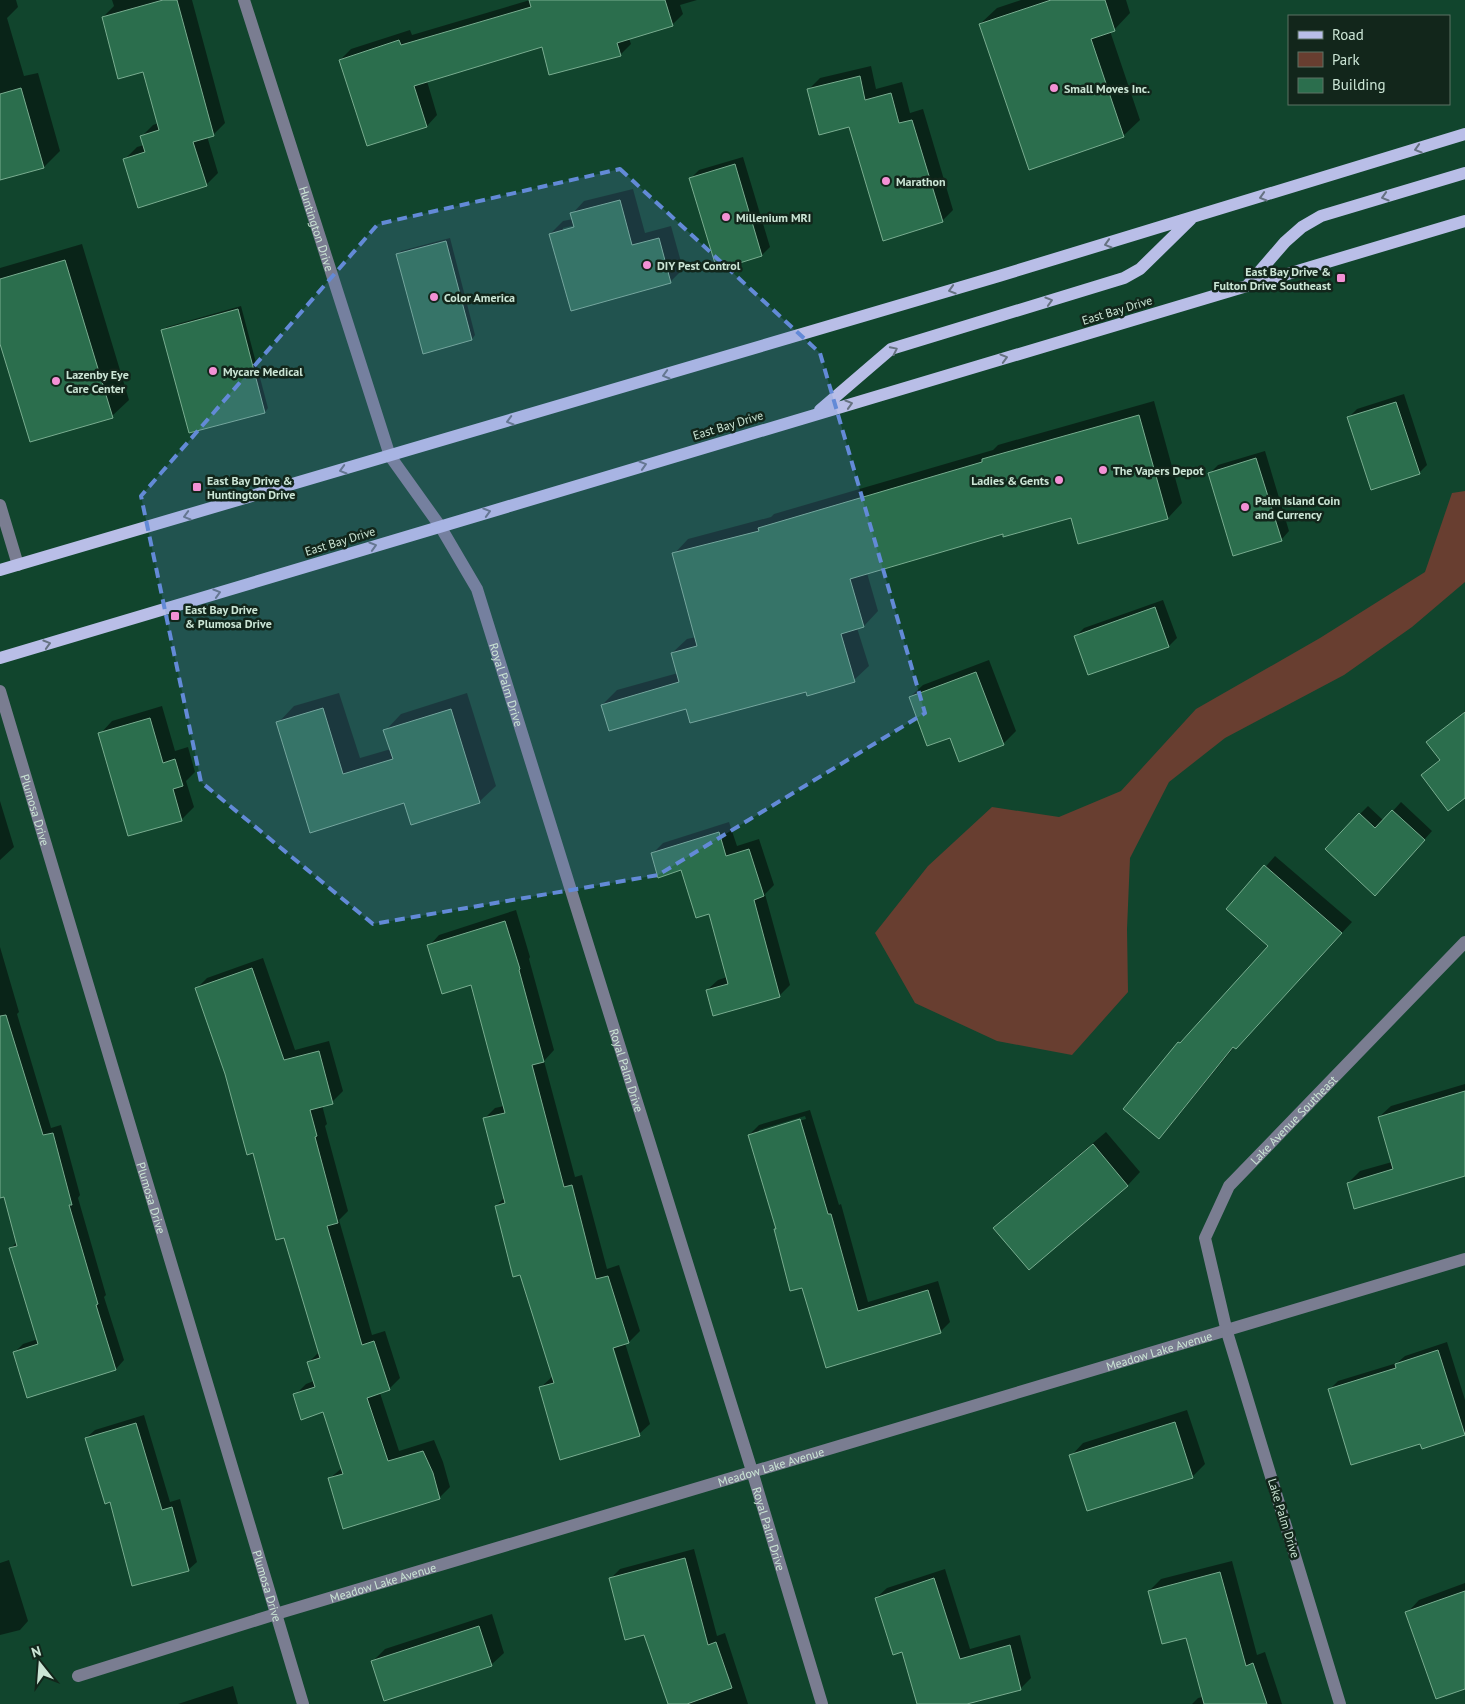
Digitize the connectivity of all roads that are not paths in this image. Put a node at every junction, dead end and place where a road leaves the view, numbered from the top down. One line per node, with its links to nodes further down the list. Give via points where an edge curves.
1 (248, 1): 8 (street, Huntington Drive)
2 (1465, 134): 4 (main road, one-way to 4)
3 (1465, 173): 6 (main road, one-way to 6, via 1321,216 1302,226 1285,242)
4 (1192, 219): 7 (main road, one-way to 4, via 891,349 1124,278 1140,269); 8 (main road, one-way to 8)
5 (1465, 221): 6 (main road, East Bay Drive)
6 (1247, 286): 7 (main road, East Bay Drive, one-way to 6)
7 (816, 414): 10 (main road, East Bay Drive, one-way to 7)
8 (390, 456): 10 (street, Royal Palm Drive); 11 (main road, one-way to 11)
9 (0, 505): 11 (street)
10 (440, 526): 13 (main road, East Bay Drive, one-way to 10); 18 (street, Royal Palm Drive, via 477,589)
11 (18, 565): 12 (main road)
12 (0, 570)
13 (0, 658)
14 (0, 692): 19 (street, Plumosa Drive)
15 (1465, 942): 17 (street, Lake Avenue Southeast, via 1229,1186 1205,1238)
16 (1465, 1259): 17 (street, Meadow Lake Avenue)
17 (1227, 1332): 18 (street, Meadow Lake Avenue); 23 (street, Lake Palm Drive)
18 (752, 1471): 19 (street, Meadow Lake Avenue); 22 (street, Royal Palm Drive)
19 (276, 1614): 20 (street, Meadow Lake Avenue); 21 (street, Plumosa Drive)
20 (78, 1676)
21 (304, 1704)
22 (822, 1704)
23 (1340, 1704)

